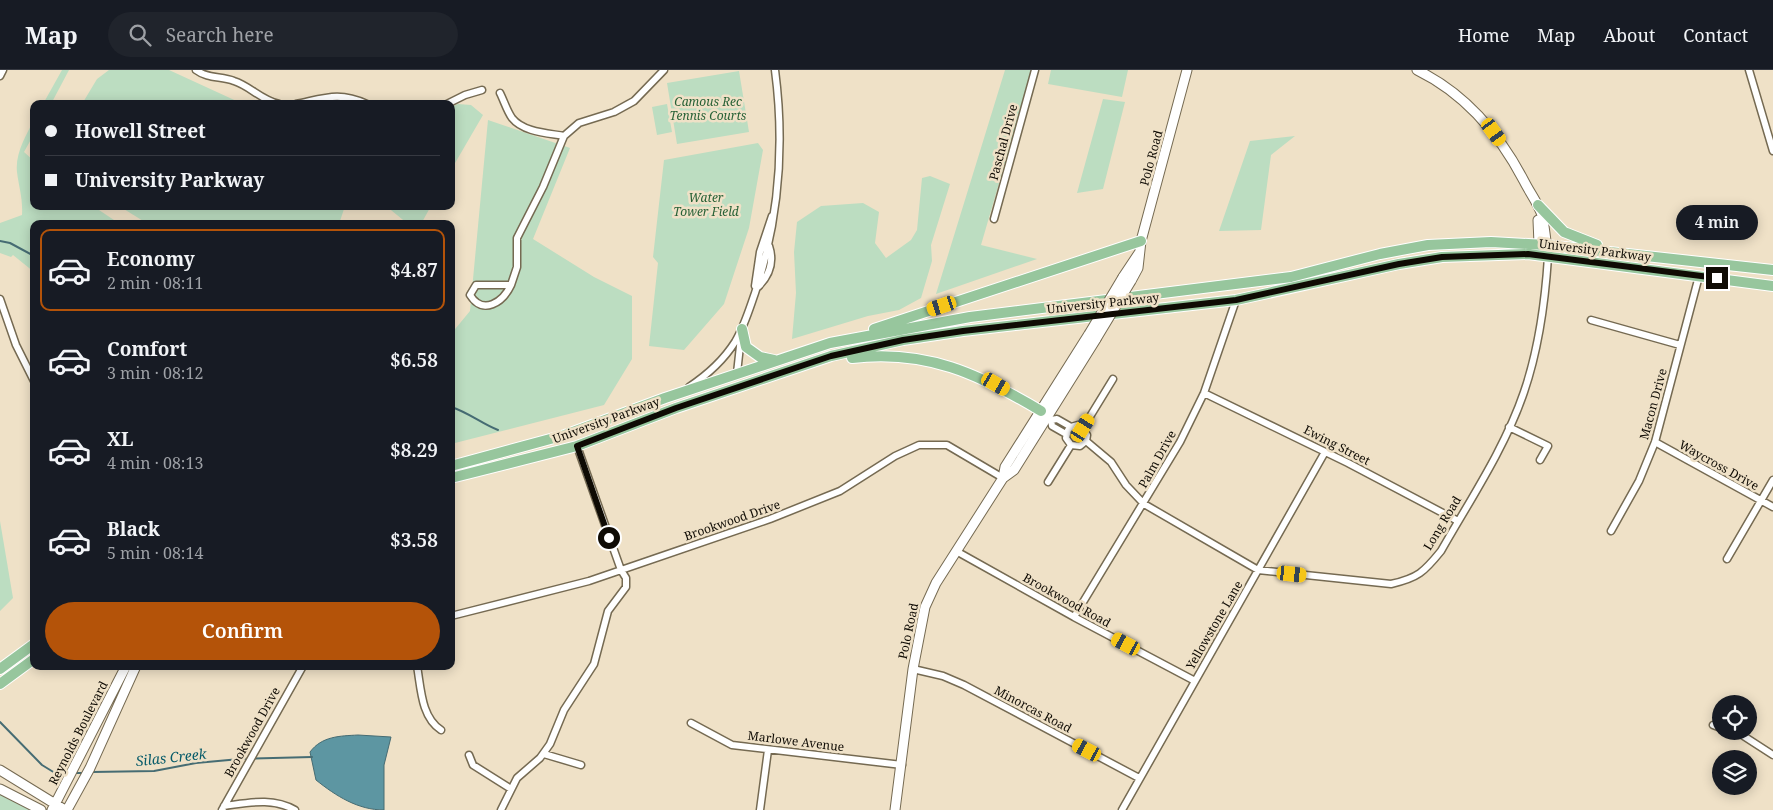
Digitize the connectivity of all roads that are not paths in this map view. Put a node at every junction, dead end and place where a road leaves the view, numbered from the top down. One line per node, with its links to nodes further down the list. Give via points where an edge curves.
1 (3, 70): 9 (street)
2 (196, 70): 12 (street, via 207,76 233,80)
3 (664, 70): 16 (street, via 634,102 579,123)
4 (775, 70): 20 (street, via 781,155)
5 (1035, 70): 21 (street, Paschal Drive)
6 (1187, 70): 22 (main road, Polo Road)
7 (1417, 70): 18 (main road, via 1446,87 1480,116 1505,147)
8 (1749, 70): 17 (street)
9 (0, 76)
10 (482, 90): 15 (street)
11 (500, 93): 16 (street, via 517,123)
12 (270, 100)
13 (315, 100): 14 (street, via 338,95)
14 (358, 100)
15 (455, 100)
16 (564, 136): 28 (street, via 517,238 518,267)
17 (1773, 151)
18 (1530, 191): 19 (main road); 23 (main road)
19 (1538, 206): 23 (main road); 24 (main road, via 1564,232)
20 (774, 213): 30 (street, via 769,245); 30 (street, via 758,259)
21 (994, 219)
22 (1141, 241): 35 (main road, Polo Road, bridge, via 1127,279); 36 (main road)
23 (1542, 244): 24 (main road, University Parkway); 25 (main road); 36 (main road, University Parkway, via 1475,242 1428,245 1291,277 970,317)
24 (1611, 252): 26 (main road, University Parkway)
25 (1548, 257): 27 (main road, University Parkway); 32 (main road, University Parkway, via 1528,254 1442,257); 47 (street, Long Road, via 1542,322 1535,355 1524,393)
26 (1773, 270)
27 (1698, 276): 29 (main road, University Parkway); 37 (street, Macon Drive)
28 (511, 285): 28 (street, via 476,285 470,295 478,303 491,306 504,298)
29 (1773, 286)
30 (756, 289): 34 (street)
31 (0, 299): 40 (street)
32 (1236, 300): 39 (main road, University Parkway, via 903,340); 44 (street, Palm Drive)
33 (1591, 320): 37 (street)
34 (742, 329): 38 (main road, via 744,342 752,352); 41 (street); 43 (street, via 714,367)
35 (1092, 336): 46 (main road, Polo Road); 46 (main road, Polo Road)
36 (830, 343): 38 (main road, University Parkway)
37 (1680, 345): 52 (street, Macon Drive)
38 (777, 360): 41 (main road, University Parkway)
39 (802, 366): 45 (main road, University Parkway); 46 (main road, via 864,356 921,360 951,366 980,376)
40 (30, 373)
41 (737, 373): 43 (main road, University Parkway); 45 (main road, via 733,382 707,392)
42 (1113, 379): 49 (street)
43 (681, 392): 57 (main road, University Parkway, via 565,435)
44 (1204, 393): 55 (street, Ewing Street); 63 (street, Palm Drive)
45 (703, 399): 54 (main road, University Parkway)
46 (1047, 416): 48 (street); 50 (street, via 1052,426); 59 (main road, Polo Road, via 1005,466)
47 (1509, 426): 56 (street, via 1548,446); 65 (street, Long Road)
48 (1071, 427): 49 (street, via 1078,425); 50 (street)
49 (1083, 428): 51 (street)
50 (1066, 434): 53 (street)
51 (1086, 441): 53 (street, via 1080,446); 63 (street, Long Road, via 1111,462 1126,486)
52 (1655, 442): 62 (street, Waycross Drive); 66 (street, Macon Drive)
53 (1071, 445): 61 (street)
54 (577, 446): 58 (main road, University Parkway); 69 (street)
55 (1326, 452): 65 (street, Ewing Street); 70 (street, Yellowstone Lane)
56 (1540, 460)
57 (455, 465)
58 (455, 477)
59 (1003, 478): 67 (main road, Polo Road); 69 (street, Brookwood Drive, via 947,445 920,445 895,456 827,498)
60 (1773, 480): 62 (street)
61 (1048, 482)
62 (1761, 501): 64 (street, Waycross Drive); 68 (street)
63 (1144, 504): 70 (street, Long Road); 72 (street, Palm Drive)
64 (1773, 507)
65 (1458, 521): 70 (street, Long Road, via 1441,551 1425,571 1412,579 1391,584)
66 (1611, 531)
67 (956, 551): 72 (street, Brookwood Road); 76 (main road, Polo Road, via 925,607)
68 (1727, 559)
69 (621, 570): 71 (street, Brookwood Drive, via 589,582); 87 (street, via 626,578 626,590 608,611 594,664 564,710)
70 (1258, 570): 81 (street, Yellowstone Lane)
71 (455, 615)
72 (1074, 617): 81 (street, Brookwood Road)
73 (30, 647): 75 (main road)
74 (30, 662): 82 (main road)
75 (0, 669)
76 (913, 669): 91 (main road, Polo Road); 93 (street, Minorcas Road, via 964,685)
77 (124, 670): 96 (main road, Reynolds Boulevard)
78 (134, 670): 99 (main road, Reynolds Boulevard, via 90,768)
79 (301, 670): 97 (street, Brookwood Drive)
80 (418, 670): 84 (street, via 427,716)
81 (1195, 681): 93 (street, Yellowstone Lane)
82 (0, 684)
83 (691, 723): 86 (street, Marlowe Avenue, via 732,745)
84 (441, 730)
85 (1751, 740): 88 (street)
86 (768, 750): 91 (street, Marlowe Avenue); 102 (street)
87 (544, 754): 90 (street); 94 (street, via 522,770)
88 (1773, 755)
89 (469, 756): 94 (street, via 473,765)
90 (581, 765)
91 (902, 765): 103 (main road, Polo Road)
92 (0, 770): 96 (main road)
93 (1139, 778): 104 (street, Yellowstone Lane)
94 (511, 788): 101 (street)
95 (0, 789): 98 (main road)
96 (53, 807): 99 (main road)
97 (223, 808): 100 (street, via 266,802)
98 (41, 810)
99 (66, 810)
100 (294, 810)
101 (501, 810)
102 (760, 810)
103 (895, 810)
104 (1122, 810)

